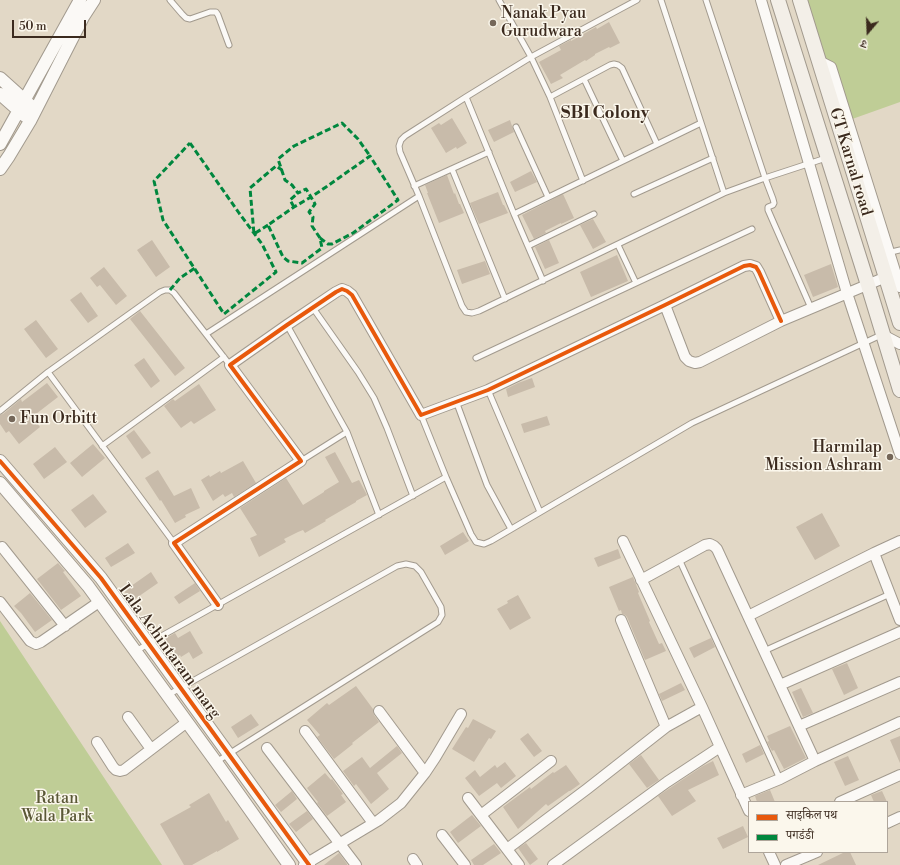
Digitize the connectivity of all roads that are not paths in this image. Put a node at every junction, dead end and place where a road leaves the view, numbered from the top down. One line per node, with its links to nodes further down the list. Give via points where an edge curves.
1 (80, 0): 21 (street)
2 (94, 0): 22 (street)
3 (170, 0): 11 (lane, via 186,18 216,12)
4 (499, 0): 12 (lane)
5 (637, 0): 12 (lane)
6 (661, 0): 24 (lane)
7 (706, 0): 35 (lane)
8 (761, 0): 32 (street)
9 (778, 0): 20 (main road, GT Karnal road)
10 (800, 0): 13 (main road, GT Karnal road)
11 (229, 44)
12 (532, 57): 18 (lane); 19 (lane)
13 (819, 61): 16 (main road, GT Karnal road); 48 (street, via 831,67)
14 (0, 78): 21 (street)
15 (584, 79): 19 (lane); 27 (lane, via 610,65 622,68); 31 (lane)
16 (829, 93): 20 (main road); 48 (main road, GT Karnal road)
17 (0, 94): 21 (street)
18 (466, 97): 28 (lane); 37 (lane, via 401,140 400,152)
19 (550, 97): 36 (lane)
20 (808, 98): 30 (main road, GT Karnal road)
21 (22, 105): 22 (street); 23 (street); 26 (street)
22 (35, 109): 23 (street)
23 (30, 121): 33 (street)
24 (701, 123): 27 (lane); 29 (lane)
25 (516, 127): 41 (lane)
26 (0, 144)
27 (657, 144): 31 (lane)
28 (489, 152): 34 (lane); 42 (lane)
29 (713, 158): 38 (lane); 39 (lane)
30 (827, 158): 32 (lane); 52 (main road, GT Karnal road)
31 (623, 161): 36 (lane)
32 (809, 164): 35 (lane); 54 (street)
33 (0, 169)
34 (452, 169): 37 (lane); 55 (lane)
35 (765, 178): 38 (lane); 58 (lane, via 774,201 768,210)
36 (583, 181): 41 (lane)
37 (414, 186): 40 (lane)
38 (724, 193): 45 (lane)
39 (634, 194)
40 (419, 196): 55 (lane, via 466,312 479,311); 62 (lane)
41 (548, 197): 42 (lane)
42 (514, 214): 46 (lane)
43 (594, 214): 46 (lane)
44 (752, 229): 51 (lane)
45 (618, 244): 50 (lane); 51 (lane)
46 (528, 246): 50 (lane)
47 (900, 250): 48 (lane)
48 (884, 254): 49 (main road, GT Karnal road); 53 (street)
49 (886, 277): 52 (street); 60 (main road, GT Karnal road)
50 (543, 281): 55 (lane)
51 (636, 283): 66 (lane)
52 (868, 285): 54 (street); 63 (main road, GT Karnal road)
53 (900, 287)
54 (848, 293): 58 (street); 64 (street)
55 (505, 299)
56 (665, 305): 59 (street, via 750,265 756,267 759,272); 59 (street, via 685,357 695,363); 69 (street)
57 (313, 308): 61 (street); 73 (street, via 336,292 347,290); 81 (lane, via 374,398)
58 (811, 308): 59 (street)
59 (781, 321)
60 (900, 323)
61 (287, 325): 67 (street); 74 (lane)
62 (206, 334): 67 (lane); 68 (lane, via 174,293 166,290)
63 (883, 334): 64 (lane); 65 (street); 70 (main road, GT Karnal road)
64 (864, 343): 76 (street); 82 (lane, via 692,423)
65 (900, 344)
66 (476, 358)
67 (227, 361): 75 (lane); 77 (street)
68 (48, 372): 72 (lane); 75 (lane)
69 (488, 390): 71 (street); 82 (lane)
70 (900, 390)
71 (456, 401): 73 (street); 84 (lane, via 487,484)
72 (0, 411)
73 (421, 415): 79 (lane)
74 (347, 432): 77 (lane); 83 (lane)
75 (102, 446): 87 (lane)
76 (900, 454)
77 (300, 460): 87 (street)
78 (0, 461): 101 (street, Lala Achintaram marg, via 101,578)
79 (446, 477): 81 (lane); 84 (lane, via 476,542 484,544)
80 (0, 483): 94 (street, Lala Achintaram marg)
81 (413, 496): 83 (lane)
82 (540, 512): 84 (lane)
83 (379, 515): 95 (lane)
84 (512, 529)
85 (623, 541): 91 (street)
86 (900, 541): 89 (street)
87 (174, 542): 95 (street)
88 (2, 547): 99 (street)
89 (874, 553): 92 (street); 96 (street)
90 (679, 559): 91 (street); 96 (street, via 705,545 714,546); 127 (lane)
91 (641, 580): 108 (street)
92 (890, 594): 98 (street); 102 (lane)
93 (0, 602): 99 (street, via 33,643 41,642)
94 (99, 602): 99 (street); 103 (street, Lala Achintaram marg)
95 (218, 605): 101 (lane)
96 (748, 616): 102 (street)
97 (621, 620): 115 (street)
98 (900, 620)
99 (65, 626)
100 (900, 632): 105 (street)
101 (148, 644): 103 (lane); 106 (street, Lala Achintaram marg)
102 (764, 651): 105 (street)
103 (136, 652): 107 (street, Lala Achintaram marg)
104 (900, 682): 114 (street)
105 (780, 685): 114 (street)
106 (180, 688): 107 (lane); 121 (street, Lala Achintaram marg); 121 (lane, via 397,566 414,566 421,572 441,607 442,615 438,622)
107 (168, 695): 112 (street, Lala Achintaram marg)
108 (702, 707): 115 (street); 118 (street)
109 (379, 711): 125 (street)
110 (461, 714): 125 (street)
111 (128, 717): 120 (street)
112 (187, 722): 120 (street); 124 (street, Lala Achintaram marg)
113 (900, 722): 123 (street)
114 (799, 726): 123 (street)
115 (666, 727): 138 (street)
116 (305, 731): 134 (street)
117 (97, 742): 120 (street, via 113,767 120,771)
118 (720, 747): 128 (street); 146 (street)
119 (267, 748): 137 (street)
120 (151, 749)
121 (228, 754): 124 (lane); 141 (street, Lala Achintaram marg)
122 (551, 761): 132 (street)
123 (815, 761): 127 (street)
124 (216, 762): 142 (street, Lala Achintaram marg)
125 (425, 773): 134 (street, via 401,803)
126 (900, 775): 130 (street)
127 (780, 779): 128 (street)
128 (741, 795): 131 (street)
129 (468, 798): 132 (street)
130 (842, 801)
131 (748, 809)
132 (480, 814): 138 (street)
133 (900, 817): 135 (street)
134 (373, 823): 137 (street)
135 (888, 823)
136 (442, 835): 144 (street)
137 (340, 844): 141 (street); 143 (street)
138 (507, 849): 145 (street)
139 (769, 853): 147 (street)
140 (815, 853): 148 (street)
141 (307, 864)
142 (289, 865)
143 (356, 865)
144 (465, 865)
145 (519, 865)
146 (552, 865)
147 (775, 865)
148 (786, 865)

